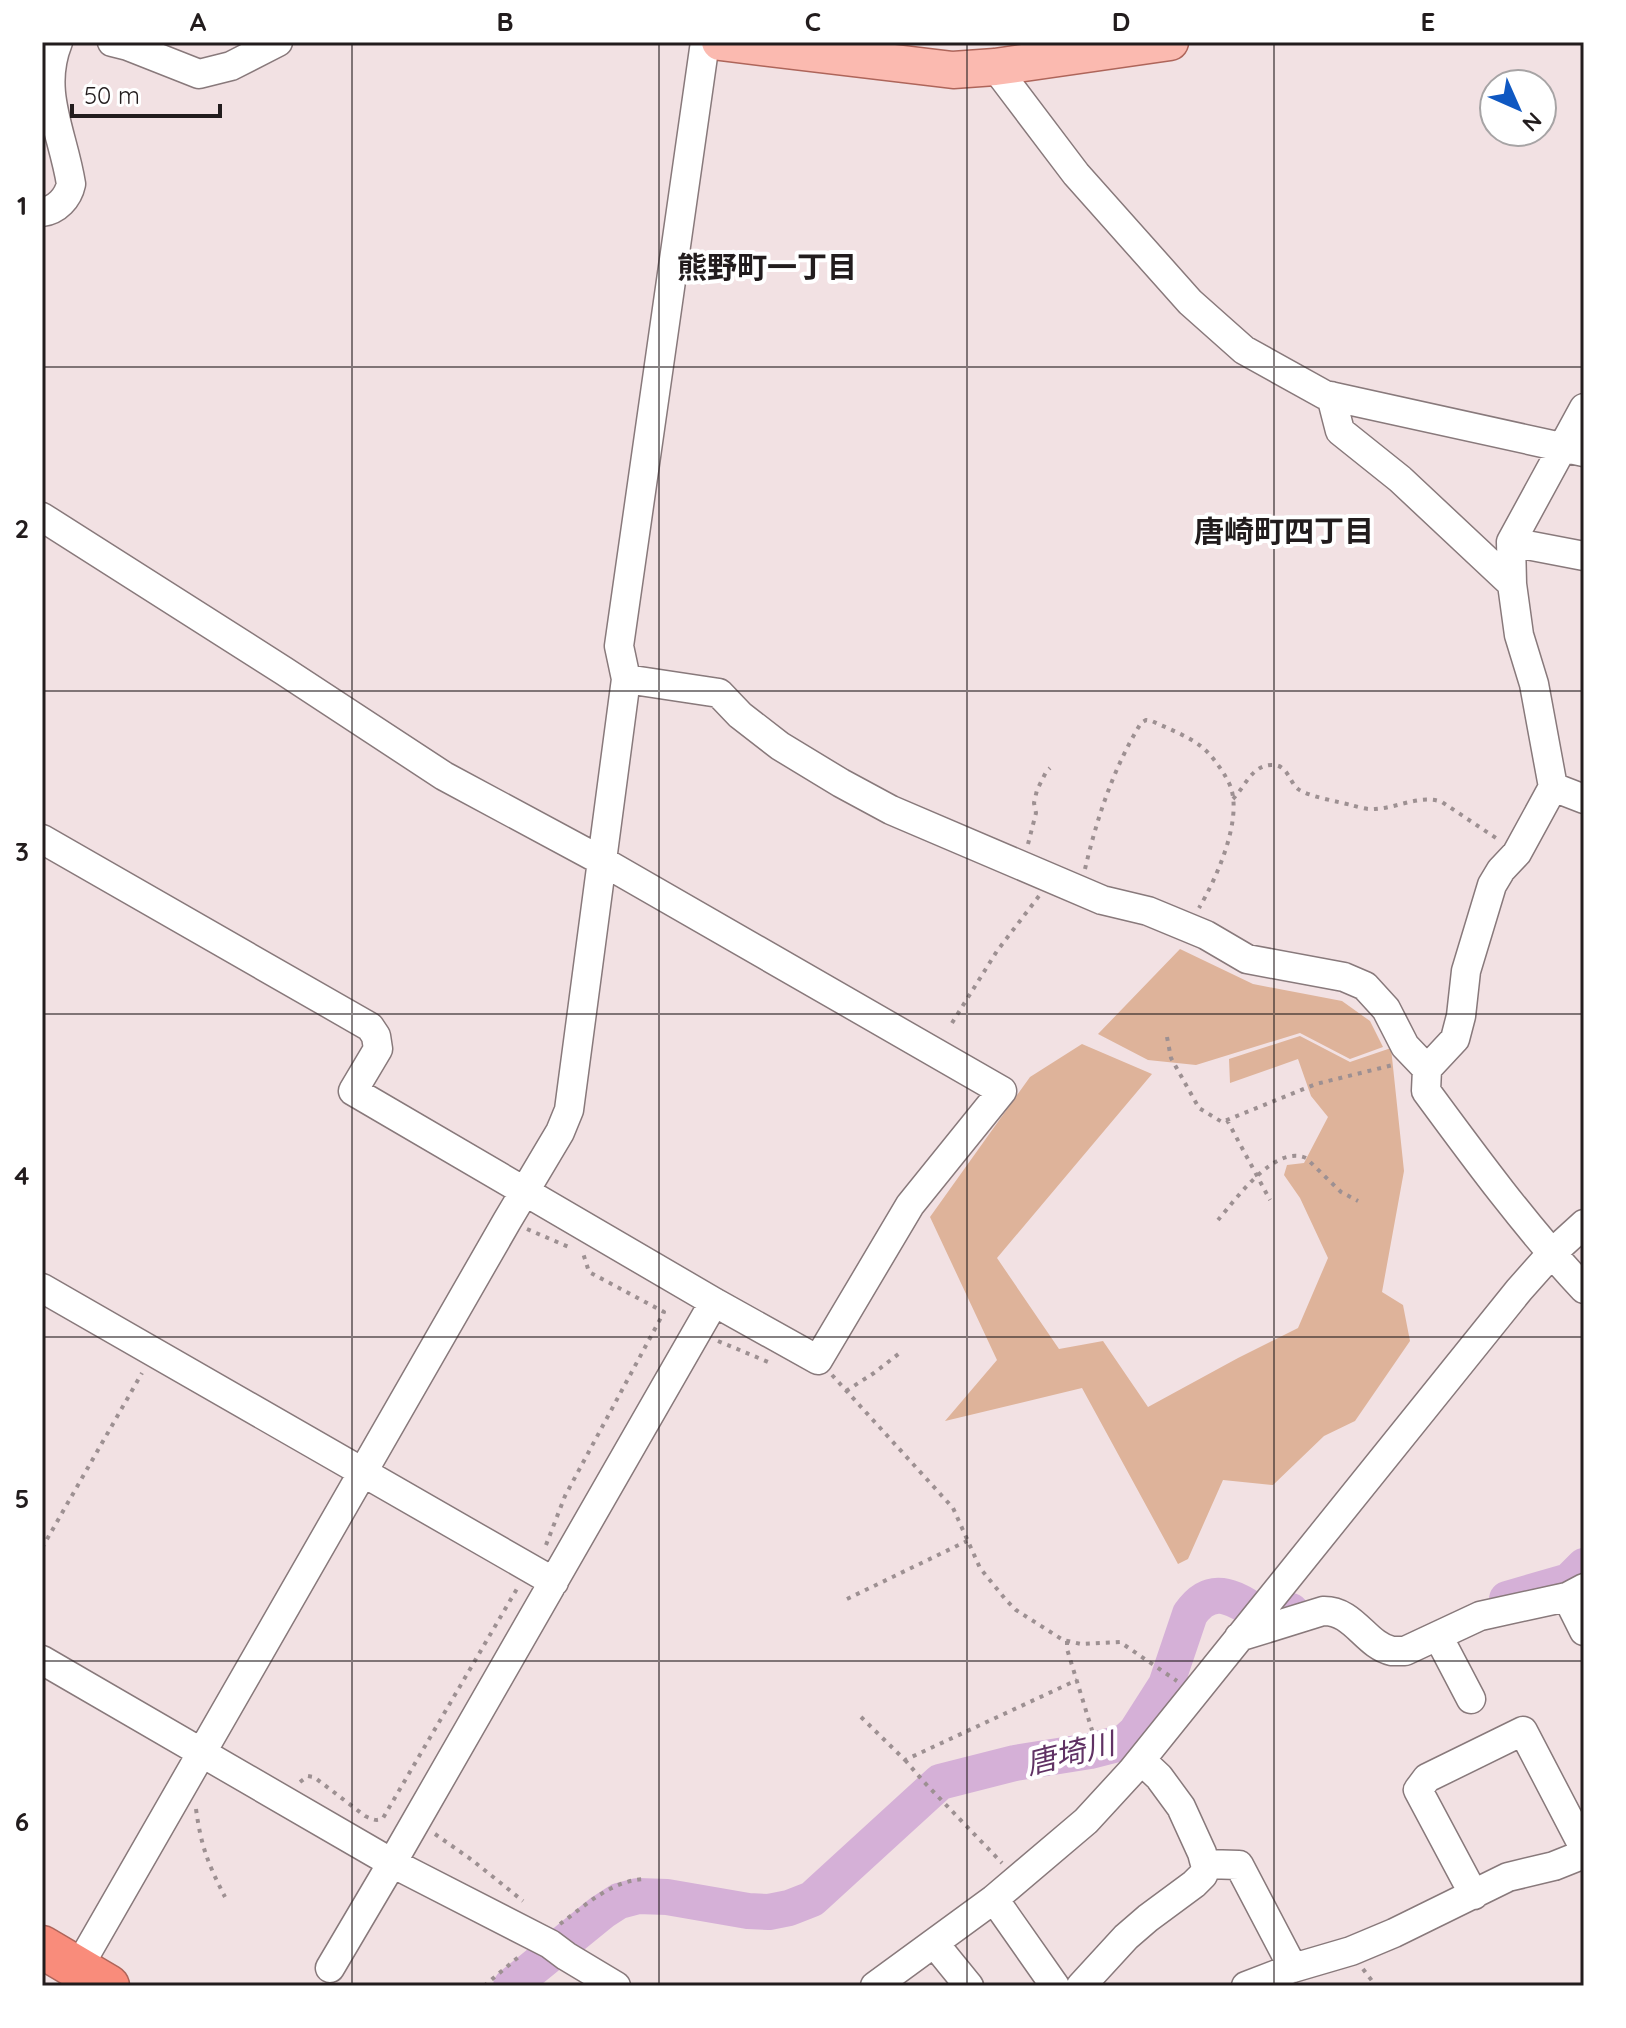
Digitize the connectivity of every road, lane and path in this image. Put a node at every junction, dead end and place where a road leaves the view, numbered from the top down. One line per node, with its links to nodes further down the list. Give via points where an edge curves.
1 (58, 42): 8 (street, via 49,88 71,184 67,197)
2 (112, 42): 3 (street, via 199,74 231,66)
3 (278, 42)
4 (705, 42): 16 (street, via 619,646)
5 (720, 42): 7 (main road, via 953,70)
6 (1170, 42): 7 (main road)
7 (995, 67): 9 (street, via 1076,174 1190,302 1244,350)
8 (42, 212)
9 (1331, 396): 11 (street); 15 (street, via 1340,431 1400,479)
10 (1584, 408): 11 (street)
11 (1573, 449): 13 (street)
12 (42, 517): 23 (street, via 444,776)
13 (1511, 542): 14 (street); 15 (street)
14 (1584, 556)
15 (1512, 584): 18 (street)
16 (626, 679): 23 (street); 24 (street, via 719,693 780,746 841,783)
17 (1050, 768): 24 (path, via 1037,790)
18 (1553, 787): 20 (street); 22 (street)
19 (1233, 799): 22 (path, via 1252,774 1273,764 1309,795 1352,806 1374,810 1435,799); 26 (path, via 1216,762 1203,748 1152,721 1141,723 1111,780); 27 (path, via 1224,855 1196,917)
20 (1584, 799)
21 (42, 839): 34 (street, via 370,1027 378,1049 353,1091)
22 (1517, 853): 30 (street, via 1492,885 1466,971 1455,1039)
23 (602, 861): 34 (street, via 569,1110); 46 (street, via 1002,1091 910,1205)
24 (1022, 866): 25 (street)
25 (1050, 878): 26 (street); 28 (path)
26 (1080, 891): 27 (street)
27 (1206, 935): 30 (street, via 1247,959 1344,977 1365,986)
28 (952, 1023)
29 (1167, 1037): 32 (path, via 1171,1058 1199,1108)
30 (1427, 1069): 40 (street, via 1426,1091)
31 (1377, 1070): 32 (path, via 1316,1084)
32 (1227, 1120): 33 (path)
33 (1257, 1176): 35 (path); 36 (path, via 1282,1157 1299,1154); 37 (path)
34 (524, 1191): 38 (street); 43 (street)
35 (1270, 1200)
36 (1358, 1201)
37 (1218, 1220)
38 (507, 1221): 48 (street); 51 (path, via 583,1253 589,1272 664,1312 565,1496)
39 (1584, 1224): 40 (street)
40 (1551, 1254): 42 (street); 55 (street)
41 (42, 1288): 44 (street)
42 (1584, 1289)
43 (714, 1302): 46 (street); 51 (street)
44 (155, 1352): 48 (street); 50 (path)
45 (901, 1352): 47 (path)
46 (818, 1360): 47 (path)
47 (846, 1391): 49 (path, via 953,1508)
48 (364, 1472): 51 (street); 63 (street)
49 (967, 1541): 53 (path); 57 (path, via 980,1568 1006,1600)
50 (42, 1548)
51 (540, 1574): 67 (path, via 383,1818 365,1816 314,1777 302,1778); 68 (street)
52 (1576, 1592): 54 (street); 56 (street, via 1480,1616)
53 (847, 1599)
54 (1584, 1631)
55 (1239, 1636): 56 (street, via 1323,1611 1343,1615 1393,1651); 60 (street)
56 (1438, 1636): 61 (street)
57 (1067, 1641): 59 (path); 60 (path, via 1120,1642)
58 (42, 1660): 63 (street)
59 (1077, 1680): 64 (path); 65 (path, via 1095,1740)
60 (1193, 1692): 65 (street)
61 (1471, 1699)
62 (861, 1717): 64 (path)
63 (201, 1753): 66 (street); 67 (street)
64 (905, 1760): 73 (path)
65 (1136, 1765): 72 (street, via 1159,1777 1181,1807); 73 (street, via 1086,1821)
66 (186, 1780): 75 (path, via 207,1863); 82 (street)
67 (285, 1801): 71 (street)
68 (416, 1821): 71 (street); 77 (path)
69 (1584, 1848): 74 (street, via 1523,1731 1427,1778 1418,1790)
70 (1584, 1854): 74 (street, via 1508,1877)
71 (392, 1863): 80 (street); 83 (street)
72 (1205, 1864): 81 (street, via 1239,1865); 87 (street, via 1194,1884 1137,1927)
73 (1018, 1879): 76 (street)
74 (1474, 1895): 81 (street, via 1365,1945)
75 (225, 1897)
76 (994, 1899): 78 (street); 86 (street)
77 (523, 1902)
78 (934, 1943): 84 (street); 85 (street)
79 (42, 1947): 82 (highway)
80 (330, 1968)
81 (1293, 1968): 88 (street)
82 (93, 1977)
83 (616, 1986)
84 (875, 1986)
85 (969, 1986)
86 (1055, 1986)
87 (1081, 1986)
88 (1246, 1986)

